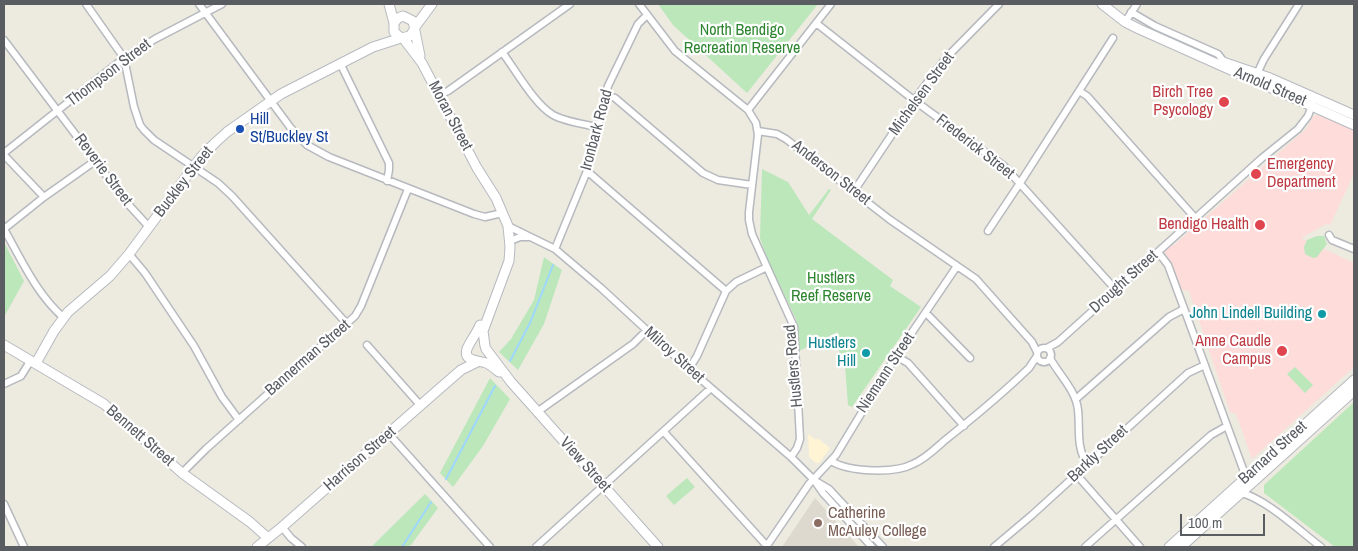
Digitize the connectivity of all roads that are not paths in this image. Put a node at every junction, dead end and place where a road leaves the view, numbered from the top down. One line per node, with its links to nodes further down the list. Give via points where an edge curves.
1 (86, 4): 28 (street)
2 (199, 4): 14 (street)
3 (222, 4): 14 (street, Thompson Street)
4 (390, 4): 17 (street); 20 (street)
5 (426, 4): 17 (street)
6 (432, 4): 21 (street)
7 (570, 4): 27 (street)
8 (639, 4): 16 (street)
9 (831, 4): 19 (street)
10 (999, 4): 37 (street, Michelsen Street, via 945,59)
11 (1102, 4): 18 (street, Arnold Street)
12 (1137, 4): 15 (street)
13 (1299, 4): 32 (street)
14 (205, 12): 28 (street, Thompson Street); 36 (street)
15 (1131, 12): 18 (street); 29 (street, Arnold Street, via 1218,54)
16 (647, 15): 34 (street, Ironbark Road, via 638,24); 39 (street, via 680,56)
17 (405, 16): 20 (street, via 398,18); 21 (street, via 413,20)
18 (1125, 22): 26 (street, Arnold Street)
19 (816, 23): 37 (street, Frederick Street); 39 (street)
20 (393, 25): 22 (street, via 395,34); 25 (street, Buckley Street)
21 (415, 28): 22 (street, via 410,36); 31 (street, Moran Street)
22 (402, 38): 25 (street, Buckley Street); 31 (street, Moran Street)
23 (1113, 38): 33 (street)
24 (4, 40): 40 (street, Reverie Street)
25 (373, 47): 30 (street, Buckley Street)
26 (1185, 50): 29 (street, Arnold Street); 32 (street, Arnold Street)
27 (502, 52): 35 (street); 42 (street, via 547,111 557,117)
28 (124, 58): 40 (street, Thompson Street); 46 (street, via 140,124 161,145)
29 (1224, 62): 32 (street, Arnold Street)
30 (340, 63): 36 (street, Buckley Street); 49 (street, via 389,164)
31 (422, 63): 35 (street, Moran Street)
32 (1256, 77): 38 (street, Arnold Street)
33 (1079, 91): 50 (street); 56 (street, via 1087,96)
34 (606, 94): 42 (street, Ironbark Road); 51 (street, via 615,98 702,174 718,180)
35 (439, 95): 47 (street, Moran Street)
36 (271, 100): 46 (street, Buckley Street, via 227,132); 49 (street, via 296,133 314,149)
37 (915, 101): 50 (street, Frederick Street, via 1004,166); 53 (street, Michelsen Street)
38 (1313, 101): 41 (street, Arnold Street); 56 (street, Drought Street, via 1308,116 1298,129)
39 (748, 110): 43 (street)
40 (58, 111): 44 (street, Thompson Street); 45 (street, Reverie Street)
41 (1354, 118)
42 (598, 127): 48 (street, Ironbark Road)
43 (758, 131): 51 (street, Hustlers Road); 53 (street, Anderson Street, via 782,136)
44 (4, 154): 54 (street)
45 (95, 161): 54 (street); 57 (street, Reverie Street)
46 (194, 166): 57 (street, Buckley Street); 74 (street, via 232,196)
47 (478, 168): 55 (street, Moran Street); 61 (street, Moran Street, via 496,198)
48 (587, 171): 63 (street, Ironbark Road); 69 (street)
49 (387, 181): 52 (street)
50 (1020, 183): 59 (street); 70 (street, Frederick Street)
51 (752, 184): 68 (street, Hustlers Road, via 750,227)
52 (408, 189): 55 (street, via 480,216); 74 (street, Bannerman Street, via 361,306)
53 (854, 192): 67 (street, Anderson Street)
54 (44, 197): 58 (street)
55 (498, 214): 61 (street, Moran Street)
56 (1196, 219): 65 (street, Drought Street)
57 (149, 227): 66 (street, Buckley Street)
58 (4, 229): 73 (street, via 29,273)
59 (988, 231)
60 (1329, 234): 64 (street, via 1332,240)
61 (508, 235): 62 (street, Milroy Street); 62 (street); 76 (street, via 500,271); 79 (street, via 507,268 483,331)
62 (530, 237): 63 (street, Milroy Street)
63 (555, 249): 75 (street, Milroy Street)
64 (1354, 249)
65 (1158, 252): 70 (street, Drought Street); 71 (street, via 1168,265)
66 (129, 254): 73 (street, Buckley Street); 99 (street, via 194,346 222,397)
67 (958, 266): 72 (street, Niemann Street); 80 (street, Anderson Street, via 976,279)
68 (767, 267): 69 (street); 104 (street, Hustlers Road, via 794,327 800,439)
69 (726, 290): 87 (street)
70 (1116, 290): 80 (street, Drought Street)
71 (1184, 308): 86 (street); 94 (street, via 1169,317)
72 (926, 313): 82 (street, Niemann Street); 83 (street)
73 (64, 318): 85 (street, Buckley Street)
74 (347, 324): 99 (street, Bannerman Street)
75 (646, 331): 87 (street, Milroy Street); 97 (street, via 633,344)
76 (471, 344): 79 (street, via 476,342); 81 (street)
77 (4, 345): 85 (street, Bennett Street)
78 (366, 346): 96 (street)
79 (485, 348): 84 (street, via 486,355); 89 (street, View Street)
80 (1044, 355): 94 (street, Anderson Street); 100 (street)
81 (467, 356): 84 (street); 92 (street, Harrison Street)
82 (896, 356): 100 (street, via 908,363); 106 (street, Niemann Street)
83 (970, 358)
84 (479, 361): 89 (street, View Street); 92 (street, Harrison Street)
85 (34, 362): 90 (street, via 21,376); 109 (street, Bennett Street, via 104,404)
86 (1205, 365): 101 (street); 107 (street, Barkly Street, via 1188,373)
87 (688, 369): 91 (street, Milroy Street)
88 (1354, 380): 98 (street, Barnard Street)
89 (511, 382): 97 (street, View Street)
90 (4, 384)
91 (711, 388): 102 (street); 104 (street, Milroy Street)
92 (438, 390): 96 (street, Harrison Street)
93 (1354, 391): 95 (street, Barnard Street)
94 (1076, 399): 107 (street, via 1080,450)
95 (1340, 404): 98 (street); 112 (street, Barnard Street)
96 (421, 406): 103 (street, Harrison Street)
97 (537, 412): 113 (street, View Street)
98 (1318, 412): 108 (street, Barnard Street)
99 (239, 420): 109 (street, Bannerman Street)
100 (964, 426): 106 (street, via 920,460 904,468 872,470)
101 (1227, 426): 105 (street); 117 (street, via 1211,434)
102 (664, 432): 113 (street); 127 (street)
103 (388, 434): 118 (street, Harrison Street); 124 (street)
104 (791, 456): 111 (street, Milroy Street)
105 (1240, 460): 108 (street); 112 (street)
106 (831, 461): 111 (street, Niemann Street)
107 (1087, 463): 110 (street, Barkly Street)
108 (1256, 469): 112 (street, Barnard Street)
109 (182, 473): 120 (street, Bennett Street)
110 (1076, 474): 117 (street); 130 (street, Barkly Street)
111 (814, 480): 127 (street, Niemann Street); 128 (street); 129 (street, via 829,488)
112 (1247, 483): 114 (street, Barnard Street); 115 (street); 133 (street, Barnard Street)
113 (604, 486): 125 (street); 126 (street, View Street)
114 (1241, 493): 115 (street); 119 (street, Barnard Street)
115 (1262, 502): 136 (street)
116 (4, 504): 121 (street)
117 (1116, 519): 131 (street); 132 (street)
118 (282, 527): 120 (street, Harrison Street); 123 (street)
119 (1200, 530): 134 (street); 135 (street, Barnard Street)
120 (268, 538): 122 (street, Harrison Street)
121 (24, 547)
122 (257, 547)
123 (302, 547)
124 (490, 547)
125 (536, 547)
126 (658, 547)
127 (766, 547)
128 (872, 547)
129 (883, 547)
130 (994, 547)
131 (1085, 547)
132 (1140, 547)
133 (1169, 547)
134 (1176, 547)
135 (1181, 547)
136 (1321, 547)

